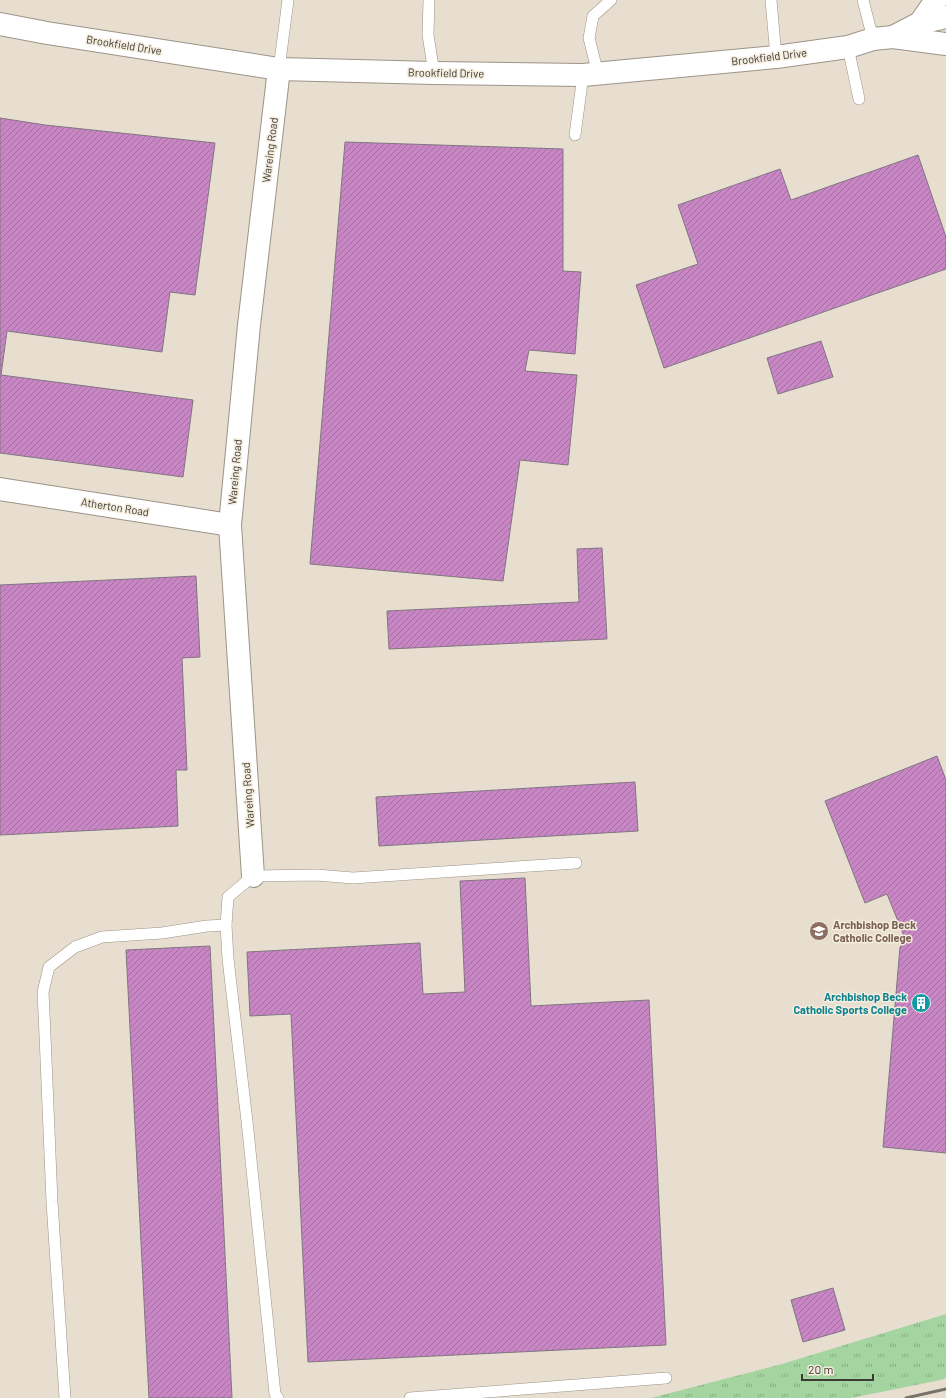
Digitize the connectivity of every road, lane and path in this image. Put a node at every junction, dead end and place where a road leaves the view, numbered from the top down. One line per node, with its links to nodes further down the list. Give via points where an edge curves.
1 (288, 0): 14 (lane)
2 (429, 0): 15 (lane, via 428,36)
3 (611, 0): 16 (lane, via 593,16 589,38)
4 (771, 0): 13 (lane)
5 (863, 0): 10 (lane)
6 (936, 0): 8 (street)
7 (946, 17): 8 (street, Brookfield Drive)
8 (920, 23): 10 (street, Brookfield Drive)
9 (0, 24): 14 (street, Brookfield Drive)
10 (883, 38): 11 (street, Brookfield Drive); 12 (street, Brookfield Drive)
11 (944, 45)
12 (848, 47): 13 (street, Brookfield Drive); 17 (lane)
13 (776, 57): 16 (street, Brookfield Drive)
14 (279, 69): 15 (street, Brookfield Drive); 20 (street, Wareing Road, via 249,325)
15 (434, 73): 16 (street, Brookfield Drive)
16 (590, 74): 18 (lane)
17 (859, 99)
18 (575, 135)
19 (0, 489): 20 (street, Atherton Road)
20 (230, 525): 22 (street, Wareing Road)
21 (576, 863): 22 (lane, via 353,878 317,875)
22 (253, 876): 23 (lane, via 228,898)
23 (226, 925): 25 (lane, via 102,938 75,947 49,967 43,992 52,1202); 26 (lane, via 275,1394)
24 (666, 1378): 27 (lane)
25 (65, 1398)
26 (278, 1398)
27 (410, 1398)

